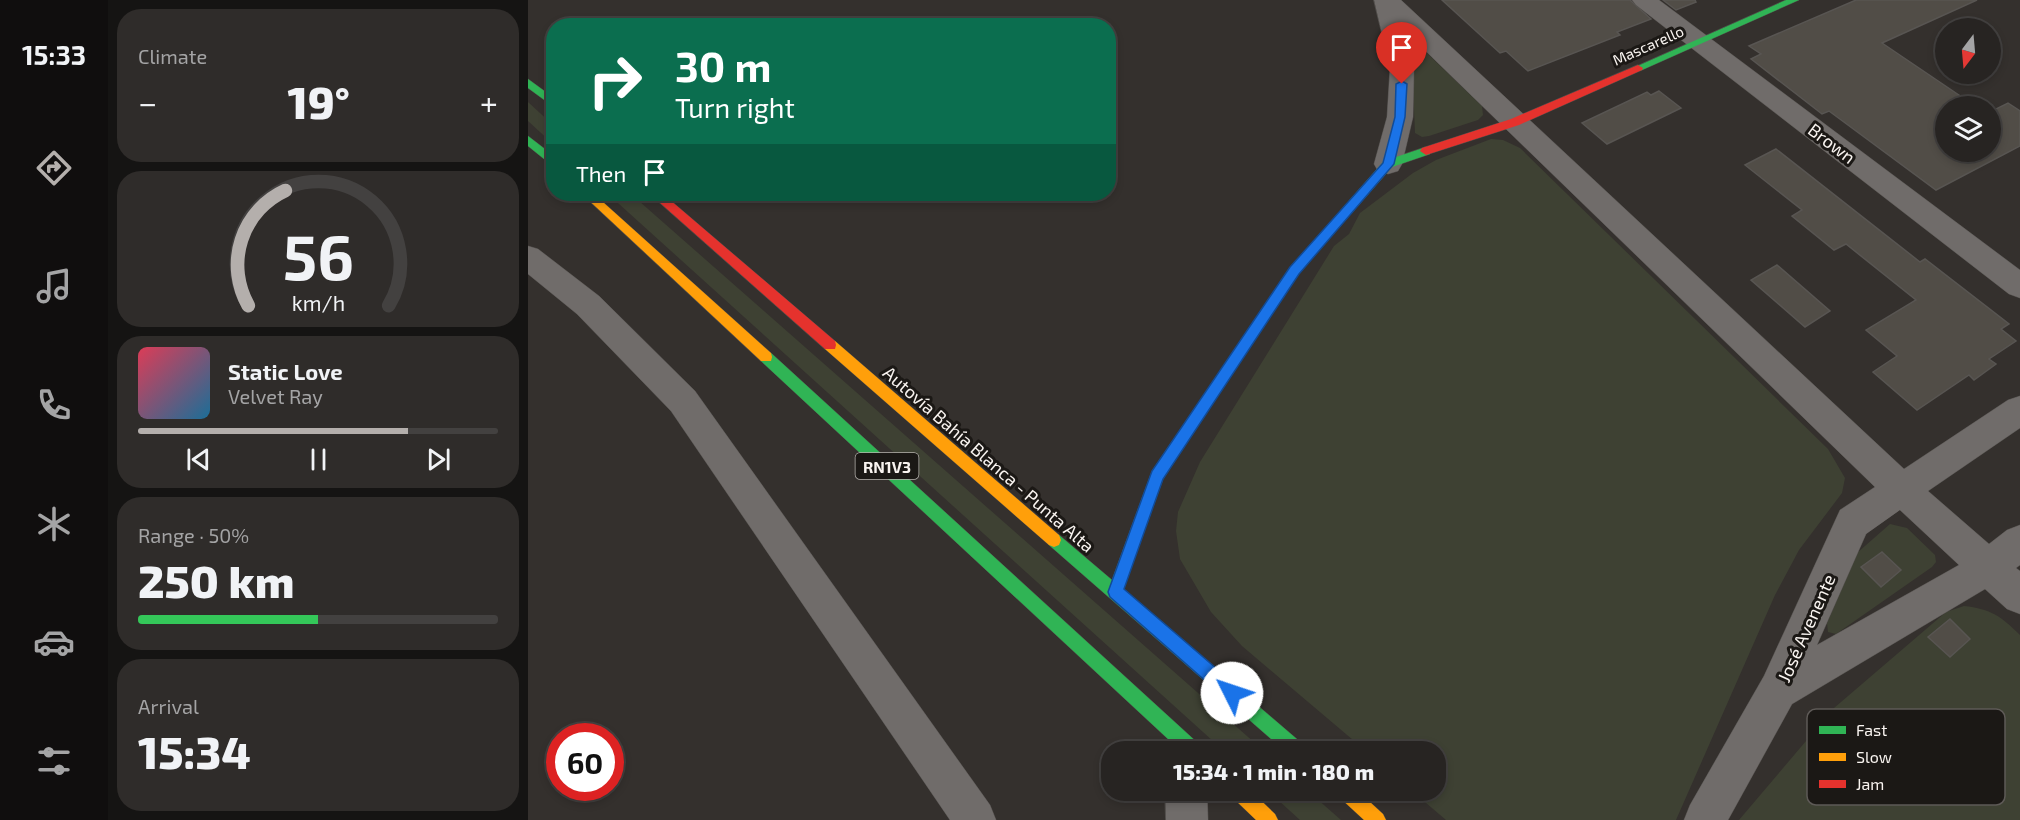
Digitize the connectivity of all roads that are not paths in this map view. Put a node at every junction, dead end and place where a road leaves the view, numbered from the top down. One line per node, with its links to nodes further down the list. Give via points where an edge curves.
1 (1387, 0): 7 (street); 10 (street, via 1402,68 1400,117)
2 (1644, 0): 4 (street, Brown)
3 (1794, 0): 4 (main road, Mascarello)
4 (1699, 41): 7 (main road, Mascarello); 14 (street, Brown)
5 (528, 82): 6 (main road)
6 (546, 97)
7 (1515, 122): 10 (main road, Mascarello); 16 (street)
8 (528, 140): 9 (main road)
9 (546, 156)
10 (1388, 164): 19 (main road, via 1295,270 1157,476)
11 (595, 201): 22 (main road, RN1V3)
12 (664, 201): 19 (main road, Autovía Bahía Blanca - Punta Alta / RN1V3)
13 (528, 257): 27 (street, via 588,305 683,401)
14 (2020, 286)
15 (2020, 410): 16 (street, José Avenente)
16 (1901, 489): 18 (street); 21 (street, José Avenente, via 1853,522)
17 (2020, 542): 18 (street, José Avenente)
18 (1989, 567): 20 (street); 21 (street, José Avenente)
19 (1115, 592): 23 (main road, Autovía Bahía Blanca - Punta Alta / RN1V3)
20 (2020, 596)
21 (1778, 690): 31 (street)
22 (1181, 741)
23 (1286, 741)
24 (1186, 801): 28 (street)
25 (1249, 801): 29 (main road)
26 (1356, 801): 30 (main road)
27 (975, 820)
28 (1187, 820)
29 (1269, 820)
30 (1377, 820)
31 (1705, 820)

